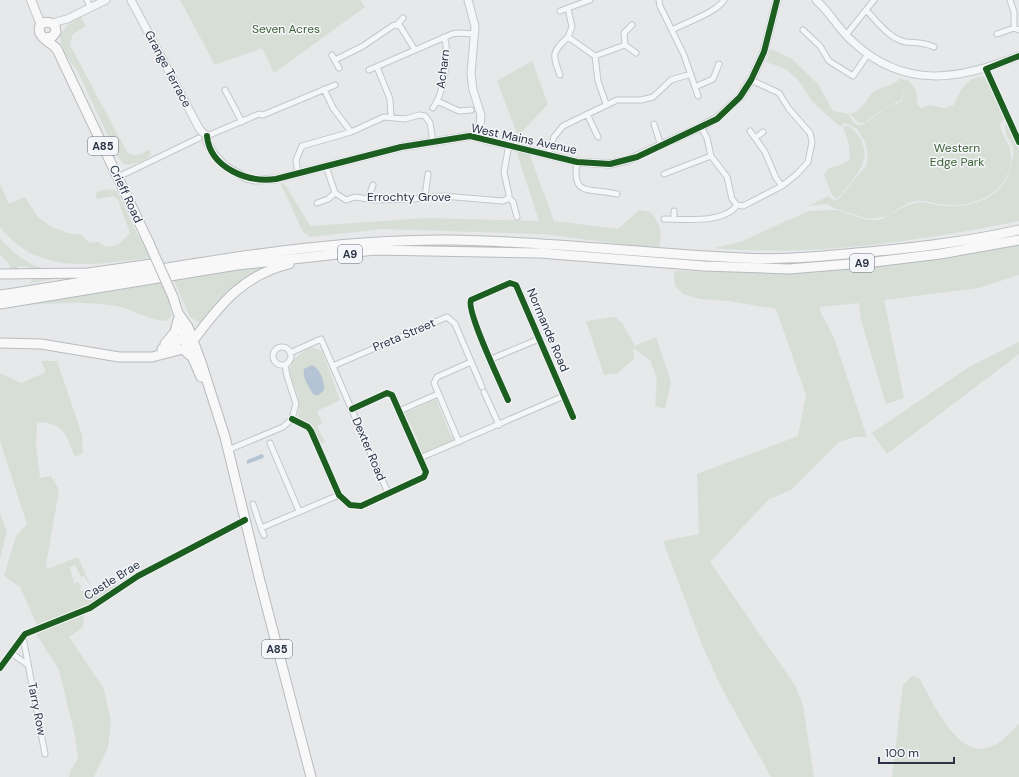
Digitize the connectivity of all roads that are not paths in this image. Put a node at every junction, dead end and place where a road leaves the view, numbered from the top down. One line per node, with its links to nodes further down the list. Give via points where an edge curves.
1 (31, 0): 20 (main road, Crieff Road / A85)
2 (87, 0): 13 (street)
3 (106, 0): 13 (street)
4 (131, 0): 65 (street, Grange Terrace, via 200,130)
5 (468, 0): 24 (street, via 475,23)
6 (590, 0): 14 (street)
7 (659, 0): 22 (street)
8 (725, 0): 22 (street, via 698,19)
9 (777, 0): 46 (street, West Mains Avenue, via 764,52)
10 (816, 0): 26 (street)
11 (874, 0): 15 (street)
12 (1010, 0): 21 (street)
13 (90, 7): 20 (street)
14 (568, 8): 16 (street); 28 (street, via 572,27)
15 (866, 10): 26 (street); 31 (street, via 899,40 926,43)
16 (560, 11)
17 (403, 18): 18 (street)
18 (397, 25): 33 (street); 40 (street, via 363,46 334,57)
19 (632, 25): 30 (street, via 624,33)
20 (50, 27): 29 (highway, via 50,38); 29 (highway, via 40,32); 32 (highway, Crieff Road / A85)
21 (1017, 29): 25 (street)
22 (672, 30): 43 (street)
23 (802, 30): 45 (street, via 820,46 829,60)
24 (475, 34): 27 (street, via 458,33); 66 (street, via 471,74 481,115)
25 (997, 34)
26 (846, 35): 35 (street)
27 (444, 37): 33 (street); 53 (street, Acharn, via 447,54 441,93)
28 (568, 37): 36 (street); 44 (street, via 555,50)
29 (45, 38): 32 (highway, Crieff Road / A85)
30 (625, 45): 34 (street); 36 (street)
31 (934, 47)
32 (56, 49): 81 (highway, Crieff Road / A85)
33 (415, 50): 39 (street)
34 (636, 53)
35 (868, 54): 41 (street, via 902,71 927,76 955,76); 45 (street)
36 (595, 56): 54 (street, via 598,81)
37 (1019, 56): 41 (street)
38 (719, 64): 49 (street, via 713,79)
39 (377, 67): 42 (street); 58 (street, via 390,99)
40 (339, 68)
41 (986, 69): 71 (street)
42 (369, 70)
43 (691, 74): 49 (street); 54 (street, via 671,80 658,93 647,99 624,99)
44 (560, 75)
45 (853, 76): 47 (street)
46 (751, 80): 61 (street, West Mains Avenue, via 729,109); 83 (street, via 779,93 810,133 812,142 808,162)
47 (849, 82)
48 (335, 85): 50 (street)
49 (695, 86): 52 (street)
50 (324, 89): 59 (street); 63 (street, via 333,108)
51 (225, 90): 59 (street)
52 (698, 96)
53 (437, 101): 55 (street, Acharn); 56 (street, Acharn, via 459,110)
54 (606, 104): 57 (street)
55 (433, 108)
56 (471, 110)
57 (587, 114): 67 (street); 74 (street, via 563,126 554,137)
58 (391, 117): 63 (street, via 378,118); 70 (street, via 406,119 425,116 430,123)
59 (242, 122): 65 (street)
60 (654, 124): 73 (street)
61 (702, 127): 73 (street, West Mains Avenue); 75 (street)
62 (750, 131): 69 (street)
63 (351, 132): 78 (street, via 302,146 296,160)
64 (763, 132): 69 (street)
65 (207, 136): 78 (street, West Mains Avenue, via 207,142 219,160 230,170 246,178 269,180)
66 (479, 137): 70 (street, West Mains Avenue); 72 (street, West Mains Avenue)
67 (598, 137)
68 (199, 138): 81 (street)
69 (755, 138): 83 (street)
70 (433, 142): 77 (street, West Mains Avenue)
71 (1019, 142)
72 (509, 144): 74 (street, West Mains Avenue); 87 (street, via 504,172)
73 (662, 146): 76 (street, West Mains Avenue, via 637,157 610,164)
74 (548, 155): 76 (street, West Mains Avenue)
75 (711, 156): 80 (street); 90 (street, via 727,177 732,199)
76 (577, 162): 85 (street, via 575,177 582,188 586,191 608,191)
77 (326, 166): 78 (street, West Mains Avenue); 84 (street)
78 (298, 174)
79 (428, 174): 86 (street)
80 (664, 174)
81 (118, 177): 102 (highway, Crieff Road / A85, bridge)
82 (373, 185): 88 (street)
83 (782, 186): 90 (street, via 743,206)
84 (335, 194): 88 (street, Errochty Grove, via 346,200 355,197); 89 (street)
85 (617, 194)
86 (425, 197): 87 (street, Errochty Grove, via 444,196 498,201); 88 (street, Errochty Grove)
87 (509, 198): 92 (street, via 513,202)
88 (368, 199)
89 (317, 203)
90 (737, 205): 94 (street, via 727,214 717,217)
91 (674, 211): 94 (street)
92 (517, 217)
93 (664, 218): 94 (street)
94 (674, 219)
95 (1019, 230): 97 (highway, A9, via 939,245 788,257 739,258 541,243 450,240 374,241)
96 (1019, 240): 98 (highway, A9, via 940,254 789,269 456,250 375,250)
97 (237, 256): 99 (highway, A9, via 88,273); 100 (highway, A9)
98 (320, 256): 101 (highway, A9, via 222,268); 104 (highway, A9, via 276,267 252,278 230,295)
99 (0, 274)
100 (0, 295)
101 (0, 304)
102 (178, 312): 104 (highway, Crieff Road / A85); 106 (highway, A85, via 178,324 170,341)
103 (539, 339): 109 (street); 109 (street, Normande Road, via 516,285 510,283 471,300 469,304 473,320); 115 (street, Normande Road)
104 (187, 341): 106 (highway, A85); 108 (highway, via 152,357); 114 (highway, A85); 114 (highway, A85, via 191,356)
105 (0, 343): 108 (highway, A85, via 41,344 119,357)
106 (155, 352): 108 (highway, A85)
107 (290, 353): 111 (street, via 290,361); 111 (street, via 282,348 277,349 274,354 277,364); 112 (street, Dexter Road, via 322,339)
108 (138, 356)
109 (491, 359): 116 (street, Normande Road)
110 (471, 362): 112 (street, Preta Street, via 455,324 447,318); 113 (street, via 437,377 434,383); 121 (street, Preta Street)
111 (285, 365): 120 (street, via 296,404)
112 (333, 366): 117 (street, Dexter Road)
113 (438, 394): 118 (street); 122 (street)
114 (211, 396): 124 (highway, A85)
115 (564, 396): 119 (street, Normande Road); 121 (street)
116 (508, 400)
117 (352, 409): 118 (street, via 387,393 392,395); 126 (street, Dexter Road)
118 (399, 411): 125 (street)
119 (573, 417)
120 (292, 419): 124 (street, via 283,427); 127 (street, via 311,431)
121 (498, 425): 122 (street)
122 (459, 442): 125 (street)
123 (270, 443): 129 (street)
124 (228, 450): 130 (highway, A85)
125 (420, 458): 126 (street, via 426,472 424,477)
126 (388, 493): 127 (street, via 361,506 350,505)
127 (339, 495): 129 (street)
128 (253, 504): 131 (street)
129 (299, 512): 131 (street)
130 (245, 520): 133 (street, Castle Brae, via 138,576 90,608); 140 (highway, A85)
131 (261, 528): 132 (street)
132 (264, 534)
133 (23, 637): 134 (street, Castle Brae); 137 (street, Tarry Row)
134 (11, 653): 136 (street, Castle Brae); 137 (street)
135 (0, 657): 136 (street)
136 (7, 658): 138 (street, Castle Brae)
137 (28, 665): 139 (street, Tarry Row)
138 (0, 668)
139 (45, 754)
140 (312, 777)

